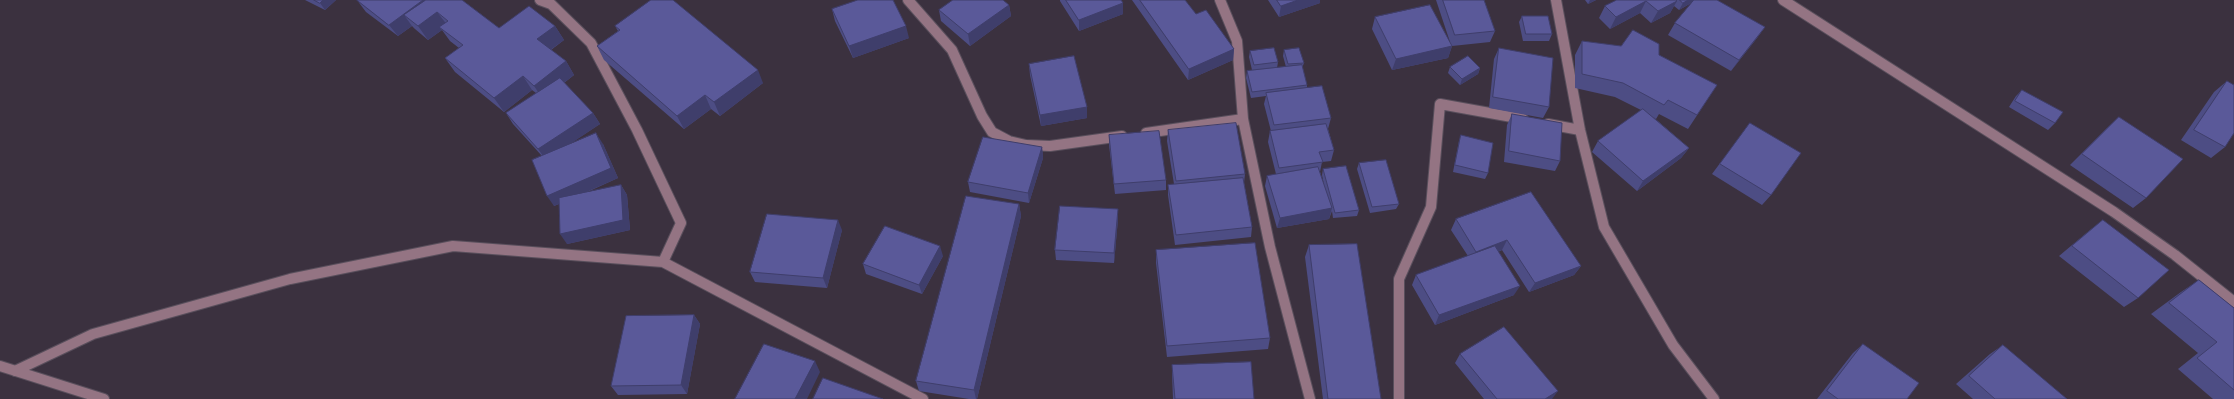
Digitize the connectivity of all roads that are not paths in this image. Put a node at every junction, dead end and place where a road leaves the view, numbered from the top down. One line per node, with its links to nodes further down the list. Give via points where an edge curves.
1 (540, 0): 6 (street)
2 (908, 0): 7 (street, via 952,50 992,132 1009,141 1050,146)
3 (1220, 0): 7 (street, via 1237,41)
4 (1556, 0): 8 (street)
5 (1784, 0): 10 (street, via 1868,57 2088,193 2203,275)
6 (553, 2): 9 (street, via 591,43 637,130 681,223)
7 (1243, 119): 15 (street, via 1270,247)
8 (1580, 130): 16 (street, via 1440,104 1431,206 1399,279); 17 (street, via 1604,227 1673,345)
9 (663, 262): 12 (street, via 453,246 290,279 93,334); 14 (street)
10 (2234, 302)
11 (0, 366): 12 (street)
12 (15, 371): 13 (street)
13 (104, 399)
14 (923, 399)
15 (1310, 399)
16 (1399, 399)
17 (1714, 399)

